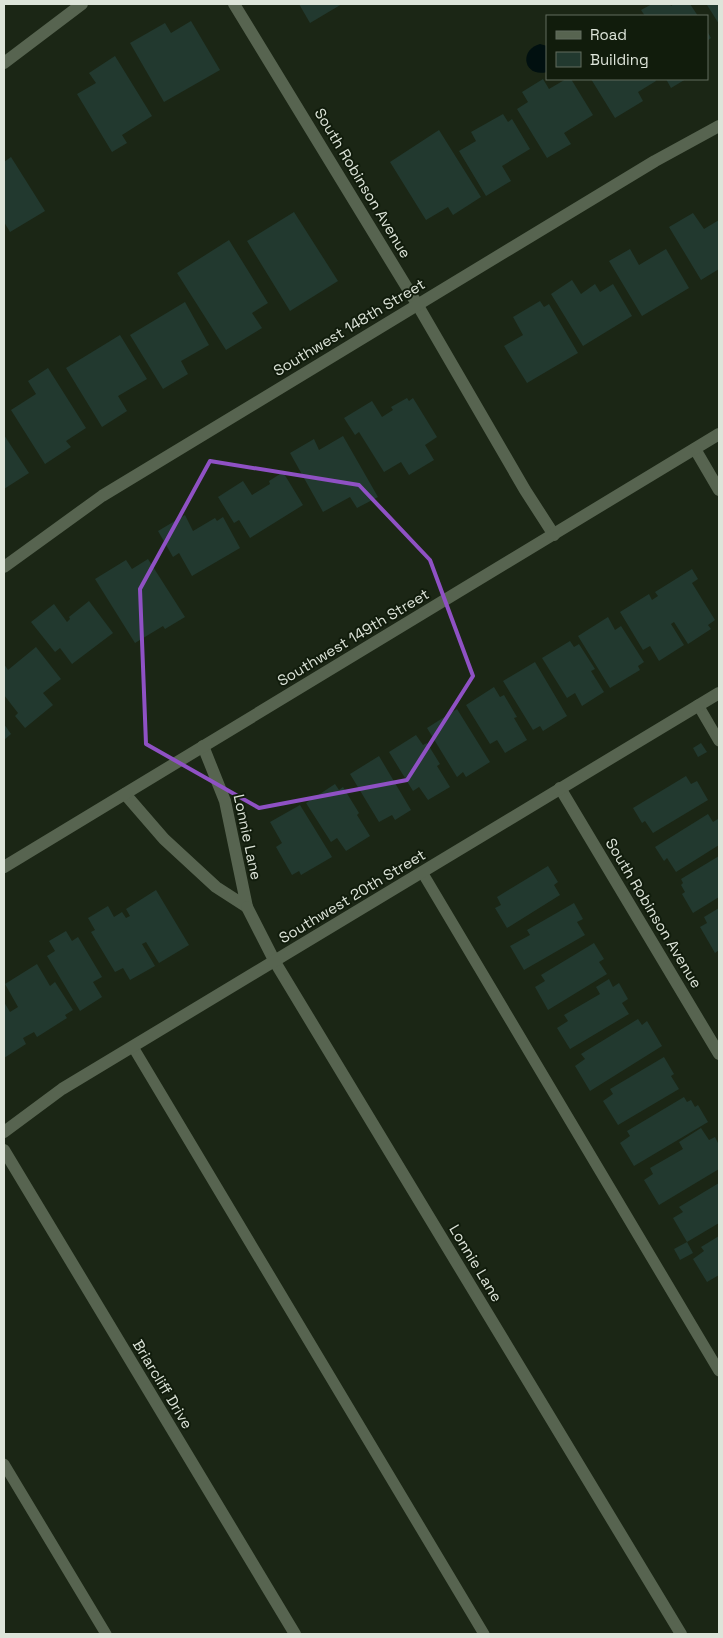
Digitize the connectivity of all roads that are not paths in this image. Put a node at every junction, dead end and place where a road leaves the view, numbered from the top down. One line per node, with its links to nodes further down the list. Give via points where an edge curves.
1 (82, 4): 3 (street)
2 (234, 4): 5 (street, South Robinson Avenue)
3 (4, 63)
4 (719, 126): 5 (street, Southwest 148th Street)
5 (417, 304): 9 (street, South Robinson Avenue); 10 (street, Southwest 148th Street, via 102,496)
6 (719, 434): 7 (street, Southwest 149th Street)
7 (695, 449): 8 (street); 9 (street, Southwest 149th Street)
8 (719, 490)
9 (554, 535): 14 (street, Southwest 149th Street)
10 (4, 566)
11 (719, 693): 12 (street, Southwest 20th Street)
12 (698, 705): 13 (lane); 15 (street, Southwest 20th Street)
13 (719, 741)
14 (204, 746): 16 (street, Southwest 149th Street); 19 (street, Lonnie Lane, via 225,801)
15 (560, 788): 18 (street, Southwest 20th Street); 22 (street, South Robinson Avenue)
16 (124, 794): 17 (street, Southwest 149th Street); 19 (street, Lonnie Lane, via 164,839 216,886)
17 (4, 867)
18 (422, 872): 20 (street, Southwest 20th Street); 25 (lane)
19 (247, 907): 20 (street, Lonnie Lane)
20 (274, 962): 21 (street, Southwest 20th Street); 30 (street, Lonnie Lane)
21 (133, 1047): 23 (street, Southwest 20th Street, via 62,1089); 29 (lane)
22 (719, 1054)
23 (4, 1132)
24 (4, 1150): 28 (street, Briarcliff Drive)
25 (719, 1371)
26 (4, 1464): 27 (lane)
27 (106, 1634)
28 (295, 1634)
29 (484, 1634)
30 (681, 1634)

